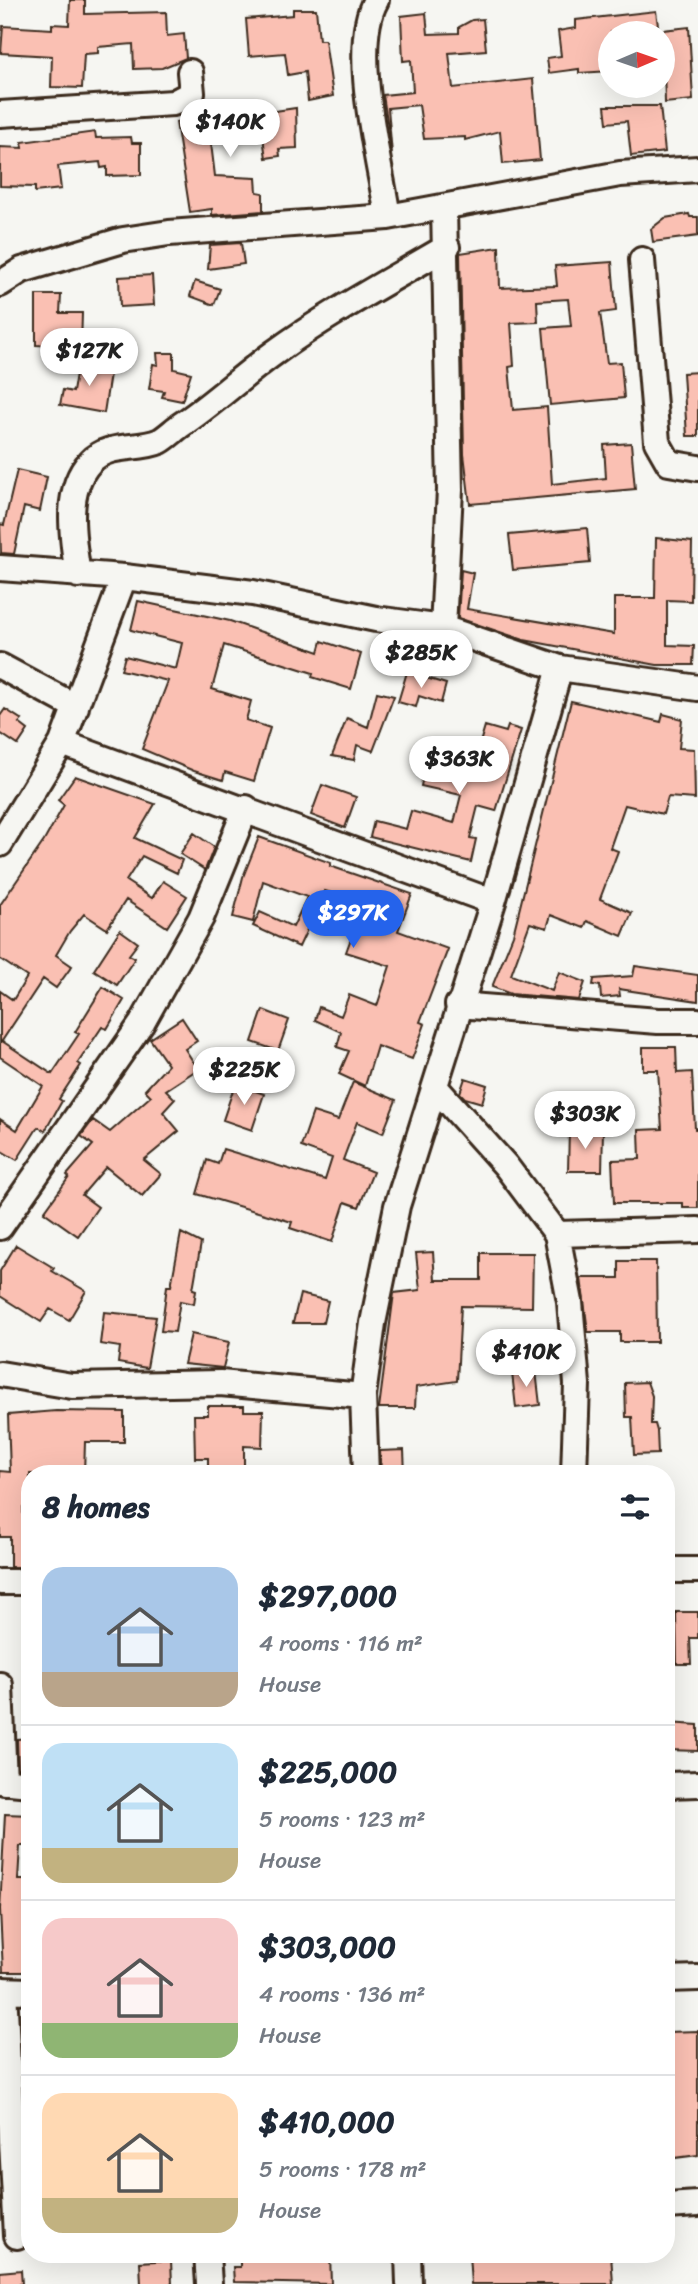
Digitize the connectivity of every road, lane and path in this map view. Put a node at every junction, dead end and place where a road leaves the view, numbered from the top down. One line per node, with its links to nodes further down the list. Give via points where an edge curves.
1 (376, 0): 6 (street, via 366,23 365,71)
2 (190, 72): 3 (street, via 192,93 173,103)
3 (0, 114)
4 (698, 169): 5 (street, via 620,174)
5 (444, 208): 6 (street); 7 (street)
6 (388, 217): 9 (street, via 123,240 22,270)
7 (447, 247): 12 (street, via 317,321 161,440 103,451 79,482 73,509); 14 (street, via 450,490)
8 (642, 260): 10 (street, via 657,442 669,463)
9 (0, 284)
10 (698, 468)
11 (0, 568): 12 (street)
12 (78, 575): 13 (street)
13 (124, 577): 14 (street, via 253,593 376,620); 18 (street)
14 (443, 628): 16 (street)
15 (0, 666): 18 (street)
16 (560, 668): 17 (street); 22 (street)
17 (698, 688)
18 (76, 707): 19 (street)
19 (62, 743): 20 (street); 21 (street)
20 (246, 808): 22 (street); 26 (street, via 201,918 142,1023)
21 (0, 844)
22 (493, 902): 23 (street)
23 (458, 1005): 24 (street); 25 (street)
24 (698, 1021)
25 (436, 1087): 28 (street, via 506,1166); 30 (street, via 397,1206)
26 (0, 1227)
27 (698, 1230): 28 (street)
28 (557, 1234): 32 (street, via 570,1302 577,1384)
29 (0, 1374): 30 (street, via 72,1386 220,1383)
30 (363, 1396): 31 (street)
31 (366, 1465)
32 (574, 1465)
33 (675, 1570): 34 (street)
34 (698, 1570)
35 (21, 1582): 36 (street)
36 (0, 1583)
37 (0, 1685): 38 (street)
38 (2, 1782): 39 (street)
39 (21, 1783)
40 (698, 1784): 41 (street)
41 (675, 1785)
42 (698, 1978): 43 (street)
43 (675, 1979)
44 (2, 1990): 45 (street); 48 (street)
45 (21, 1991)
46 (698, 2204): 47 (street)
47 (675, 2205)
48 (16, 2236)
49 (208, 2263): 51 (street)
50 (408, 2263): 52 (street)
51 (209, 2284)
52 (409, 2284)

